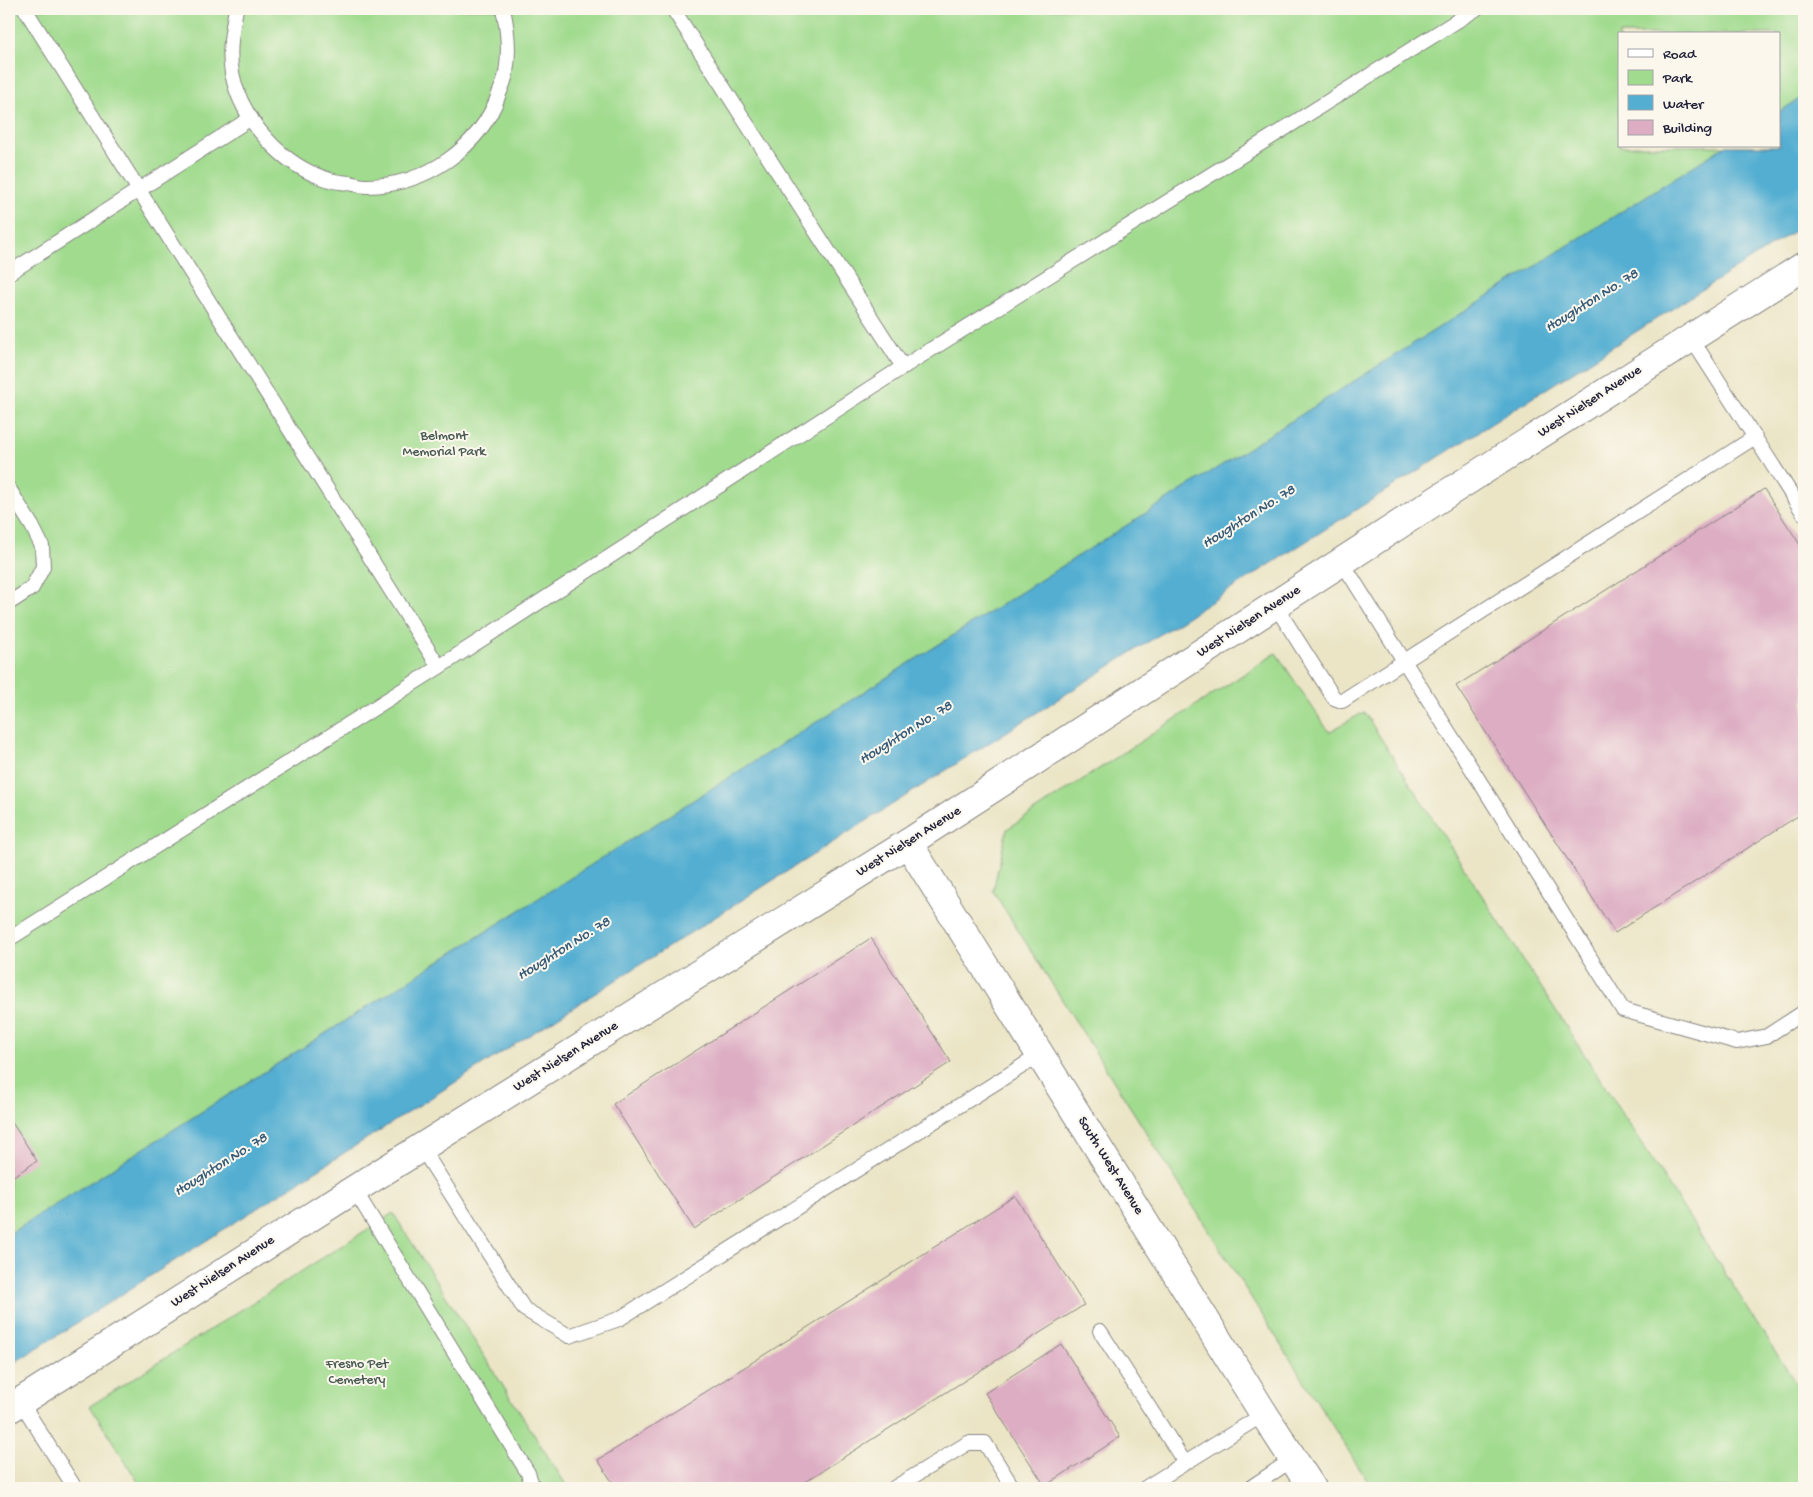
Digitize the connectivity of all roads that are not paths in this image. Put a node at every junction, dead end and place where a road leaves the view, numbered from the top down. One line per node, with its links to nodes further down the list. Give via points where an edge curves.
1 (25, 9): 7 (lane)
2 (236, 9): 6 (lane, via 231,35 232,73 244,108)
3 (503, 9): 6 (lane, via 509,36 506,74 493,111 471,142 441,166 406,180 367,186 329,180 294,164 266,139)
4 (673, 9): 11 (lane)
5 (1476, 9): 11 (lane)
6 (251, 118): 7 (lane)
7 (141, 190): 9 (lane); 19 (lane)
8 (1804, 266): 10 (street, West Nielsen Avenue)
9 (9, 274)
10 (1691, 338): 12 (lane); 15 (street, West Nielsen Avenue)
11 (903, 367): 19 (lane)
12 (1755, 437): 14 (lane); 18 (lane)
13 (9, 489): 16 (lane, via 42,546 43,567 32,588)
14 (1804, 514)
15 (1342, 562): 17 (street, West Nielsen Avenue); 18 (lane)
16 (9, 603)
17 (1275, 605): 18 (lane, via 1334,698 1342,700); 20 (street, West Nielsen Avenue)
18 (1404, 662): 22 (lane, via 1623,1010 1737,1042 1767,1036)
19 (439, 667): 21 (lane)
20 (908, 843): 23 (street, South West Avenue); 24 (street, West Nielsen Avenue)
21 (9, 939)
22 (1804, 1012)
23 (1040, 1055): 24 (lane, via 619,1319 569,1336 524,1309); 28 (street, South West Avenue)
24 (421, 1147): 25 (street, West Nielsen Avenue)
25 (354, 1189): 27 (street, West Nielsen Avenue); 32 (lane, via 528,1473)
26 (1100, 1331): 30 (lane)
27 (15, 1406): 31 (lane)
28 (1264, 1414): 29 (street, South West Avenue); 30 (lane)
29 (1293, 1459): 36 (lane); 37 (street, South West Avenue)
30 (1185, 1463): 35 (lane)
31 (75, 1488)
32 (533, 1488)
33 (894, 1488): 34 (lane, via 968,1444 985,1444)
34 (1013, 1488)
35 (1145, 1488)
36 (1250, 1488)
37 (1312, 1488)

